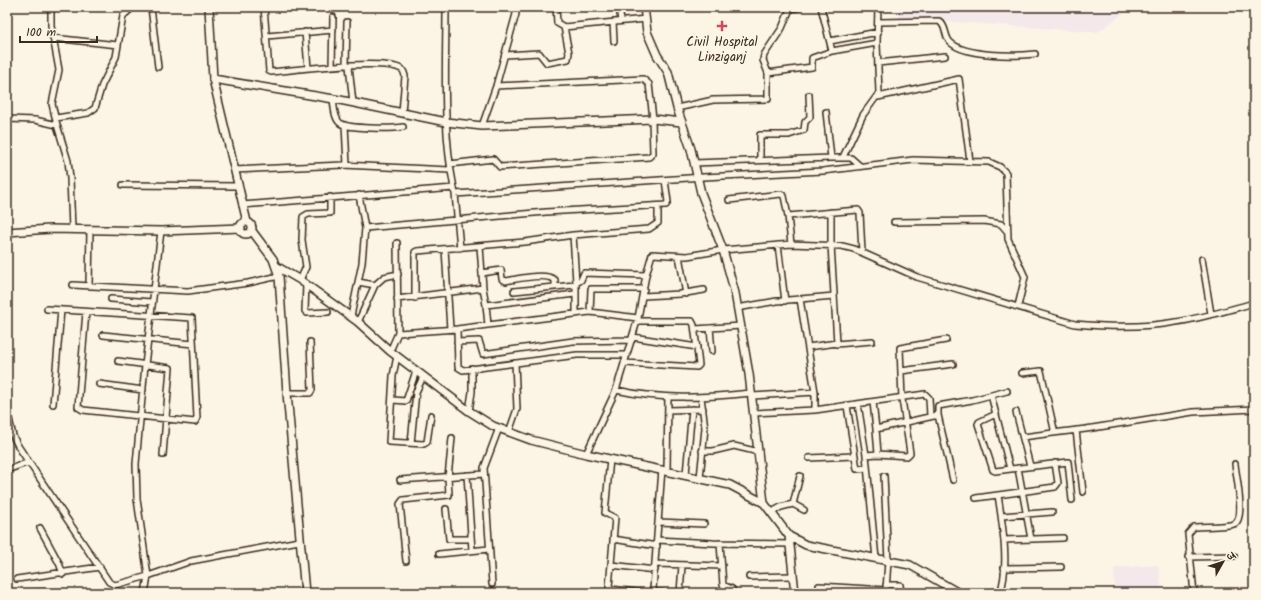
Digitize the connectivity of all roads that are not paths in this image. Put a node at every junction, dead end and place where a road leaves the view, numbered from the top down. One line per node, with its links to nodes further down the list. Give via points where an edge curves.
1 (50, 7): 26 (street)
2 (151, 7): 38 (street)
3 (210, 7): 41 (street)
4 (264, 7): 25 (street)
5 (446, 7): 53 (street)
6 (515, 7): 33 (street, via 516,14)
7 (556, 7): 21 (street, via 557,23)
8 (619, 7): 17 (street)
9 (644, 7): 16 (street)
10 (800, 7): 14 (street)
11 (821, 7): 28 (street)
12 (878, 7): 20 (street)
13 (131, 8): 30 (street, via 123,16)
14 (790, 8): 40 (street, via 782,28 764,55 763,60)
15 (333, 17): 22 (street)
16 (646, 19): 17 (street); 47 (street, via 647,32 668,72)
17 (621, 20): 19 (street)
18 (347, 22): 37 (street)
19 (613, 22): 21 (street); 27 (street)
20 (878, 22): 24 (street); 32 (street, via 939,21 945,27 950,42 964,49 990,55)
21 (564, 27): 33 (street, via 568,59 547,63 537,53)
22 (333, 30): 23 (street); 36 (street)
23 (306, 32): 25 (street); 39 (street)
24 (878, 32): 28 (street); 29 (street)
25 (267, 36): 39 (street, via 269,71)
26 (53, 38): 30 (street); 50 (street, via 59,70 52,104)
27 (614, 41)
28 (830, 41): 31 (street)
29 (877, 43): 31 (street); 35 (street)
30 (118, 45): 50 (street, via 116,57 102,85 95,108 88,113)
31 (832, 51): 40 (street, via 811,58 812,67)
32 (1035, 54)
33 (506, 55): 42 (street)
34 (945, 56): 35 (street)
35 (878, 63): 44 (street)
36 (332, 66): 37 (street); 39 (street)
37 (347, 66): 46 (street); 49 (street, via 392,66 404,71)
38 (158, 67)
39 (308, 68)
40 (768, 73): 47 (street, via 768,99 713,100)
41 (213, 78): 45 (street); 67 (street)
42 (496, 86): 52 (street, via 643,79 649,84); 57 (street)
43 (809, 95): 61 (street, via 810,117 805,122 804,130 789,135 758,136)
44 (878, 97): 59 (street, via 863,115); 62 (street, via 960,79)
45 (333, 99): 46 (street); 55 (street, via 337,118)
46 (353, 103): 49 (street)
47 (677, 108): 54 (street)
48 (826, 112): 60 (street)
49 (402, 113): 53 (street)
50 (56, 118): 56 (street)
51 (7, 119): 56 (street, via 34,120)
52 (652, 120): 54 (street); 57 (street); 66 (street, via 653,153 649,157 500,167 493,159)
53 (446, 122): 57 (street); 66 (street)
54 (682, 122): 63 (street)
55 (345, 125): 58 (street, via 394,129); 64 (street)
56 (57, 126): 86 (street, via 68,161)
57 (482, 126)
58 (403, 127)
59 (843, 157): 60 (street); 65 (street, via 851,158)
60 (831, 158): 61 (street)
61 (760, 159): 63 (street)
62 (970, 161): 65 (street, via 913,160); 91 (street, via 989,162 1006,173)
63 (694, 163): 68 (street)
64 (347, 165): 66 (street); 67 (street)
65 (860, 166): 68 (street, via 823,171)
66 (450, 167): 72 (street)
67 (234, 170): 71 (street)
68 (698, 177): 69 (street); 100 (street, via 701,193)
69 (665, 180): 73 (street); 78 (street, via 668,203)
70 (123, 186): 71 (street)
71 (238, 186): 77 (street)
72 (454, 188): 73 (street); 74 (street)
73 (455, 194): 81 (street)
74 (359, 195): 75 (street); 85 (street)
75 (330, 197): 77 (street); 109 (street, via 330,213 308,214 303,217 302,240 306,267)
76 (729, 200): 80 (street, via 781,194 785,198)
77 (242, 205): 82 (street)
78 (658, 206): 81 (street); 92 (street, via 659,221 652,229)
79 (831, 212): 80 (street); 96 (street); 101 (street, via 856,209 860,211)
80 (788, 216): 94 (street)
81 (457, 220): 85 (street); 98 (street)
82 (247, 222): 84 (street); 89 (street, via 251,224)
83 (894, 222): 91 (street, via 984,221 1000,224)
84 (240, 228): 88 (street); 89 (street, via 245,234)
85 (365, 228): 110 (street)
86 (72, 229): 87 (street); 90 (street, via 50,228)
87 (90, 229): 88 (street); 114 (street)
88 (161, 230): 117 (street)
89 (252, 231): 104 (street)
90 (7, 232)
91 (1007, 232): 134 (street, via 1009,243 1025,277)
92 (573, 236): 97 (street); 111 (street)
93 (397, 243): 106 (street)
94 (791, 244): 95 (street); 96 (street)
95 (778, 245): 100 (street); 130 (street)
96 (831, 245): 101 (street); 125 (street)
97 (480, 246): 98 (street); 105 (street)
98 (460, 248): 99 (street)
99 (445, 249): 121 (street); 126 (street, via 415,252)
100 (723, 250): 102 (street, via 702,255); 135 (street)
101 (862, 252): 134 (street, via 917,277)
102 (679, 256): 107 (street, via 652,254); 123 (street)
103 (1202, 259): 142 (street)
104 (276, 266): 108 (street); 109 (street)
105 (482, 273): 115 (street, via 501,270 502,279 506,281 540,276 555,280); 116 (street)
106 (398, 274): 113 (street, via 384,277); 128 (street)
107 (646, 275): 111 (street, via 585,272); 118 (street)
108 (278, 276): 117 (street, via 188,291); 184 (street)
109 (303, 282): 139 (street, via 305,311); 144 (street)
110 (358, 282): 113 (street); 144 (street)
111 (576, 283): 115 (street); 122 (street)
112 (73, 285): 114 (street)
113 (375, 285): 146 (street)
114 (89, 286): 117 (street)
115 (555, 286): 120 (street)
116 (484, 288): 121 (street); 133 (street)
117 (154, 289): 131 (street)
118 (644, 289): 124 (street); 140 (street, via 591,289)
119 (704, 290): 123 (street)
120 (514, 291)
121 (448, 293): 126 (street); 150 (street)
122 (575, 294): 133 (street); 141 (street)
123 (686, 294): 124 (street)
124 (643, 296): 145 (street)
125 (834, 296): 129 (street); 162 (street)
126 (415, 298): 128 (street)
127 (111, 299): 131 (street)
128 (397, 299): 153 (street)
129 (800, 299): 130 (street); 164 (street)
130 (785, 301): 135 (street)
131 (152, 302): 143 (street)
132 (1254, 303): 142 (street)
133 (486, 305): 147 (street)
134 (1018, 306): 142 (street, via 1075,324 1101,326 1144,326)
135 (737, 308): 148 (street)
136 (47, 309): 137 (street)
137 (61, 310): 138 (street); 192 (street)
138 (86, 312): 143 (street); 208 (street, via 78,408)
139 (328, 312)
140 (590, 312): 141 (street); 145 (street)
141 (576, 314): 147 (street)
142 (1211, 314)
143 (151, 315): 156 (street); 161 (street, via 192,318)
144 (350, 316): 146 (street)
145 (638, 320): 152 (street, via 670,323 692,321); 155 (street)
146 (358, 322): 165 (street)
147 (488, 325): 151 (street)
148 (741, 326): 149 (street); 185 (street)
149 (710, 328): 152 (street); 166 (street)
150 (450, 329): 151 (street); 153 (street)
151 (457, 329): 160 (street)
152 (695, 329): 163 (street)
153 (398, 333): 165 (street)
154 (103, 335): 156 (street)
155 (632, 339): 160 (street, via 573,341 483,354 479,340); 163 (street); 167 (street)
156 (149, 340): 161 (street); 173 (street)
157 (946, 340): 176 (street, via 900,348)
158 (872, 341): 162 (street)
159 (310, 342): 184 (street, via 312,390 310,393)
160 (457, 342): 174 (street, via 458,367 463,370)
161 (193, 344): 209 (street, via 197,418 192,422)
162 (836, 344): 164 (street)
163 (697, 347): 171 (street, via 697,367)
164 (808, 347): 183 (street)
165 (390, 351): 168 (street)
166 (712, 351)
167 (627, 355): 170 (street, via 577,355); 171 (street)
168 (397, 356): 175 (street); 190 (street, via 393,376)
169 (118, 361): 173 (street)
170 (514, 363): 174 (street); 214 (street, via 517,409)
171 (624, 363): 181 (street)
172 (953, 364): 176 (street)
173 (145, 365): 180 (street); 209 (street, via 168,367 171,370)
174 (472, 368): 199 (street, via 473,388)
175 (416, 371): 178 (street); 190 (street, via 406,401)
176 (901, 371): 189 (street)
177 (1022, 373): 215 (street, via 1041,371)
178 (423, 377): 199 (street); 218 (street, via 416,392)
179 (99, 384): 180 (street)
180 (143, 390): 208 (street)
181 (616, 390): 187 (street); 221 (street)
182 (1007, 391): 186 (street)
183 (815, 392): 185 (street); 201 (street)
184 (287, 393): 269 (street)
185 (752, 395): 188 (street); 203 (street)
186 (991, 395): 204 (street, via 938,406); 205 (street)
187 (668, 397): 188 (street); 200 (street)
188 (701, 398): 196 (street)
189 (902, 398): 191 (street); 207 (street, via 925,394 929,398); 210 (street)
190 (393, 400): 218 (street, via 388,440 393,444)
191 (873, 402): 193 (street); 212 (street)
192 (53, 404)
193 (858, 404): 194 (street); 224 (street)
194 (847, 406): 201 (street); 225 (street)
195 (692, 409): 196 (street); 200 (street); 238 (street)
196 (703, 409): 219 (street, via 705,428)
197 (1254, 409): 213 (street, via 1192,412)
198 (7, 410): 228 (street, via 13,436)
199 (469, 410): 211 (street)
200 (668, 410): 236 (street)
201 (815, 410): 203 (street)
202 (1016, 412): 216 (street)
203 (754, 413): 220 (street)
204 (938, 414): 207 (street); 245 (street)
205 (996, 414): 234 (street); 234 (street, via 978,424 991,468 995,471)
206 (431, 415): 218 (street, via 427,442)
207 (930, 416): 210 (street)
208 (140, 417): 209 (street); 288 (street, via 136,464 137,499)
209 (166, 420): 223 (street)
210 (907, 422): 212 (street); 222 (street, via 909,454)
211 (498, 428): 214 (street); 237 (street, via 485,463)
212 (876, 429): 222 (street)
213 (1076, 430): 215 (street); 247 (street)
214 (509, 432): 221 (street)
215 (1053, 433): 216 (street)
216 (1023, 437): 231 (street)
217 (452, 438): 242 (street)
218 (411, 443)
219 (702, 451): 220 (street, via 734,446); 243 (street)
220 (759, 452): 251 (street)
221 (586, 454): 227 (street)
222 (878, 454): 224 (street)
223 (163, 455)
224 (866, 455): 232 (street)
225 (854, 456): 226 (street); 232 (street, via 857,469)
226 (809, 458)
227 (610, 459): 236 (street); 263 (street, via 606,513 615,518)
228 (29, 462): 235 (street); 283 (street)
229 (1055, 463): 231 (street); 246 (street, via 1058,483 1056,486); 250 (street, via 1069,464)
230 (1235, 464): 276 (street, via 1241,512 1239,520 1234,524 1194,527 1188,534)
231 (1030, 466): 233 (street)
232 (867, 468): 277 (street)
233 (1018, 468): 234 (street); 246 (street)
234 (1010, 469)
235 (7, 470)
236 (665, 470): 238 (street); 259 (street)
237 (484, 474): 239 (street); 272 (street)
238 (686, 474): 243 (street)
239 (467, 476): 242 (street); 262 (street)
240 (800, 476): 252 (street)
241 (884, 476): 279 (street)
242 (448, 477): 244 (street); 278 (street, via 449,495 403,500 400,504)
243 (700, 478): 251 (street, via 730,485)
244 (400, 480)
245 (952, 480)
246 (1022, 491): 248 (street); 257 (street)
247 (1083, 492)
248 (998, 495): 249 (street); 258 (street)
249 (976, 498)
250 (1072, 500)
251 (764, 502): 255 (street)
252 (794, 504): 254 (street); 255 (street)
253 (446, 509): 262 (street, via 449,539)
254 (804, 510)
255 (772, 512): 267 (street)
256 (1052, 512): 257 (street)
257 (1026, 513): 258 (street); 265 (street)
258 (1002, 516): 268 (street)
259 (659, 522): 260 (street); 266 (street)
260 (704, 524)
261 (40, 528): 287 (street)
262 (471, 538): 273 (street)
263 (613, 538): 271 (street); 280 (street)
264 (1063, 538): 265 (street)
265 (1031, 539): 268 (street)
266 (657, 540): 270 (street); 271 (street)
267 (789, 540): 270 (street); 277 (street); 289 (street)
268 (1004, 540): 286 (street)
269 (299, 541): 288 (street, via 190,561); 298 (street)
270 (720, 543): 282 (street)
271 (657, 546): 284 (street)
272 (489, 549): 273 (street); 292 (street)
273 (472, 550): 274 (street)
274 (439, 554)
275 (1234, 556): 276 (street)
276 (1189, 558): 309 (street)
277 (876, 559): 279 (street)
278 (406, 561)
279 (888, 561): 294 (street); 306 (street, via 910,565)
280 (611, 565): 284 (street); 299 (street, via 609,588)
281 (682, 565): 282 (street); 284 (street); 302 (street)
282 (722, 566): 303 (street, via 723,585 732,589)
283 (100, 567): 287 (street); 288 (street, via 113,585)
284 (655, 567): 300 (street)
285 (1061, 567): 286 (street)
286 (1004, 568): 307 (street, via 1004,582)
287 (63, 574): 291 (street)
288 (148, 576): 297 (street)
289 (793, 576): 290 (street); 304 (street)
290 (749, 577)
291 (17, 579)
292 (492, 584)
293 (819, 586): 294 (street)
294 (885, 589): 305 (street, via 900,585)
295 (44, 592): 296 (street)
296 (33, 593)
297 (145, 593)
298 (305, 593)
299 (644, 593)
300 (652, 593): 301 (street)
301 (665, 593)
302 (680, 593)
303 (733, 593)
304 (795, 593)
305 (901, 593)
306 (959, 593)
307 (1000, 593): 308 (street)
308 (1024, 593)
309 (1194, 593)

